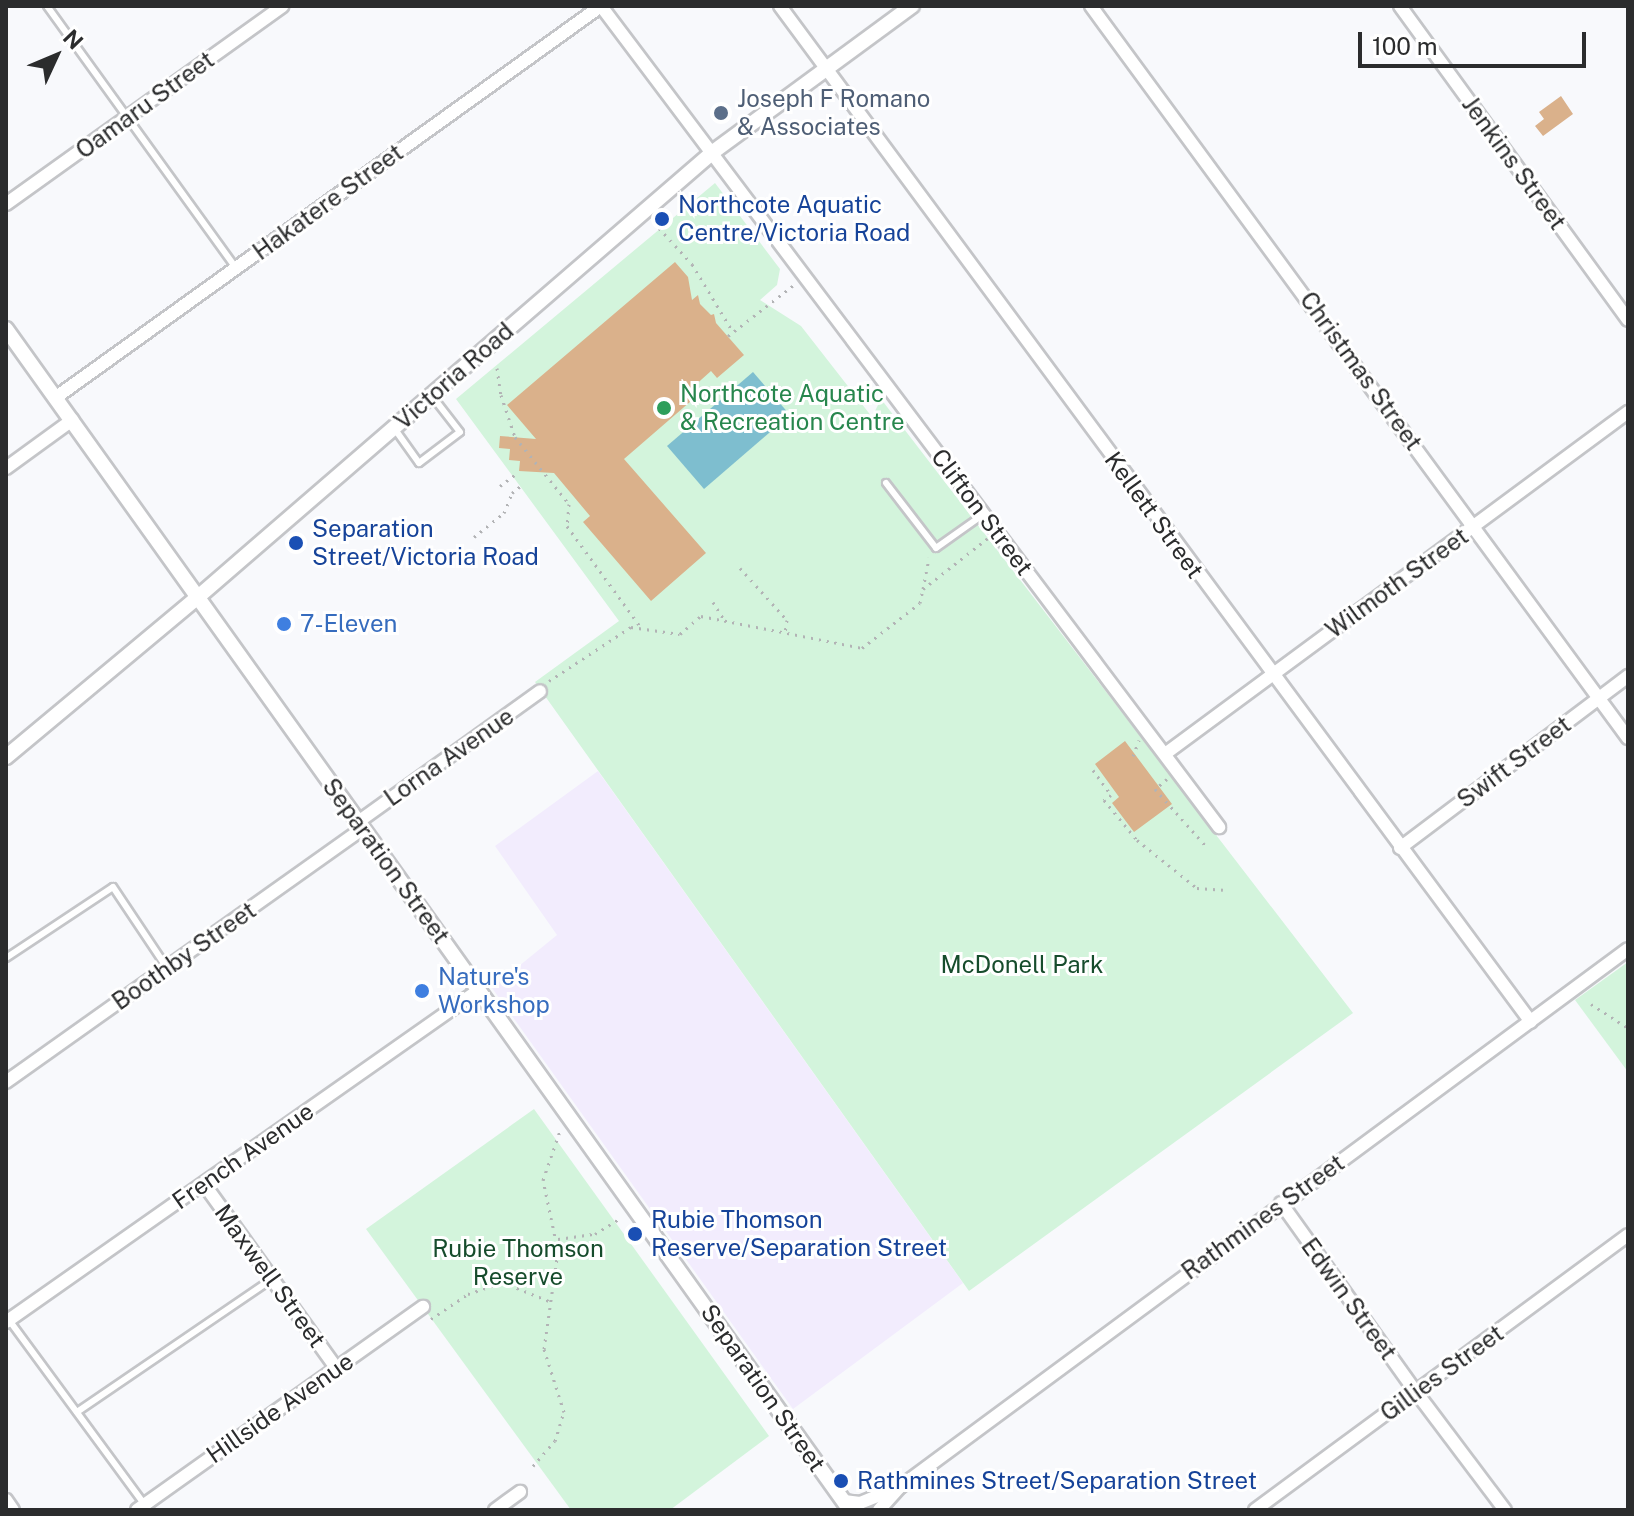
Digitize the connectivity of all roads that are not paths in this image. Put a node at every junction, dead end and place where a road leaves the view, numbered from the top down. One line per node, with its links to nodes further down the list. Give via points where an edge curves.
1 (47, 6): 9 (lane)
2 (283, 6): 9 (street, Oamaru Street)
3 (601, 6): 10 (street, Clifton Street); 12 (street, Hakatere Street)
4 (780, 6): 8 (street, Kellett Street)
5 (912, 6): 8 (street, Victoria Road)
6 (1091, 6): 23 (street, Christmas Street)
7 (1400, 6): 13 (street, Jenkins Street)
8 (826, 69): 10 (street, Victoria Road); 25 (street, Kellett Street)
9 (128, 117): 11 (street, Oamaru Street); 12 (lane)
10 (713, 152): 15 (street, Victoria Road); 22 (street, Clifton Street)
11 (6, 204)
12 (236, 268): 16 (street, Hakatere Street)
13 (1628, 320)
14 (6, 329): 16 (street, Separation Street)
15 (432, 396): 19 (street, Victoria Road); 19 (lane, via 460,432 419,463)
16 (55, 398): 18 (street, Separation Street)
17 (1628, 412): 23 (street, Wilmoth Street)
18 (72, 420): 20 (street); 24 (street, Separation Street)
19 (394, 428): 24 (street, Victoria Road)
20 (6, 468)
21 (886, 483): 22 (lane, via 936,548)
22 (984, 514): 30 (street, Clifton Street)
23 (1475, 525): 25 (street, Wilmoth Street); 28 (street, Christmas Street)
24 (198, 597): 31 (street, Victoria Road); 32 (street, Separation Street)
25 (1272, 675): 30 (street, Wilmoth Street); 34 (street, Kellett Street)
26 (1628, 676): 28 (street, Swift Street)
27 (540, 691): 32 (street, Lorna Avenue)
28 (1599, 698): 29 (street, Christmas Street); 34 (street, Swift Street)
29 (1628, 738)
30 (1165, 754): 33 (street, Clifton Street)
31 (6, 757)
32 (360, 826): 37 (street, Boothby Street); 38 (street, Separation Street)
33 (1219, 827)
34 (1400, 848): 39 (street, Kellett Street)
35 (1628, 949): 39 (street, Rathmines Street)
36 (6, 958): 37 (lane, via 113,887)
37 (167, 968): 40 (street, Boothby Street)
38 (479, 990): 41 (street, French Avenue); 53 (street, Separation Street)
39 (1531, 1022): 42 (street, Rathmines Street)
40 (6, 1082)
41 (204, 1184): 44 (street, Maxwell Street); 46 (street, French Avenue)
42 (1281, 1203): 48 (street, Edwin Street); 50 (street, Rathmines Street)
43 (1628, 1235): 48 (street, Gillies Street)
44 (272, 1279): 47 (street, Maxwell Street); 49 (lane)
45 (423, 1307): 47 (street, Hillside Avenue)
46 (8, 1321): 49 (lane)
47 (336, 1368): 54 (street, Hillside Avenue)
48 (1416, 1392): 58 (street, Gillies Street); 59 (street, Edwin Street)
49 (77, 1412): 54 (lane)
50 (900, 1487): 53 (street, Rathmines Street); 57 (street, Rathmines Street)
51 (520, 1492): 56 (street)
52 (6, 1500): 55 (street)
53 (847, 1506)
54 (140, 1507)
55 (13, 1510)
56 (495, 1510)
57 (879, 1510)
58 (1255, 1510)
59 (1505, 1510)

